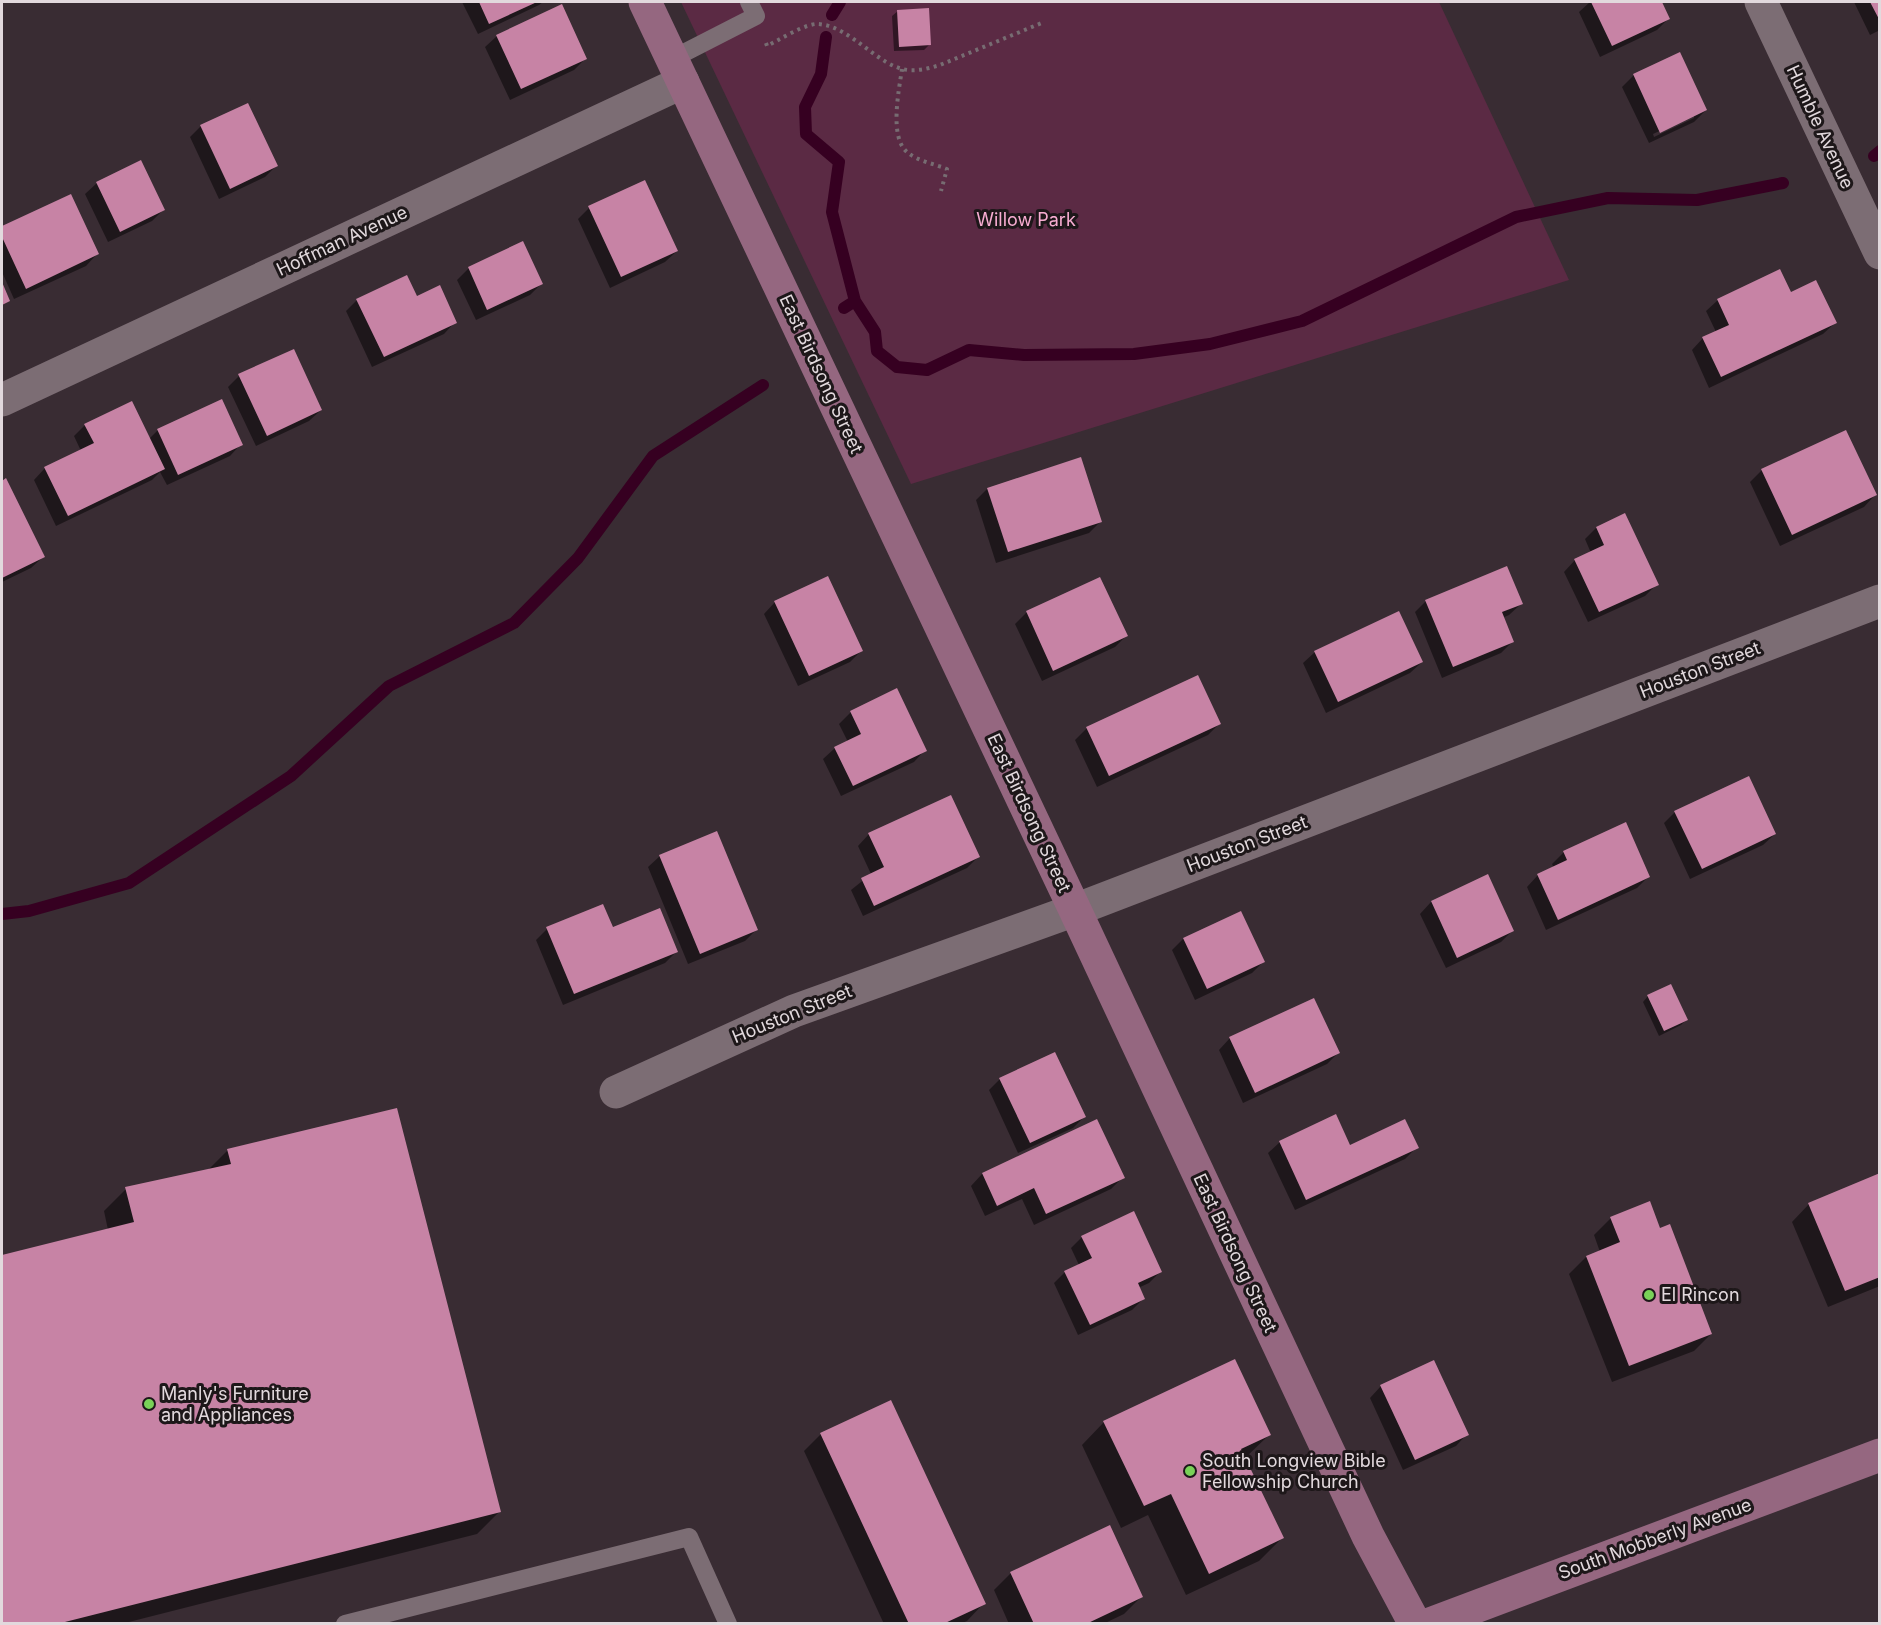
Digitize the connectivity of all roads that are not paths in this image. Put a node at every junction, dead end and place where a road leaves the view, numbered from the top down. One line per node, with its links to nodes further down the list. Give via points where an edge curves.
1 (645, 2): 4 (street, East Birdsong Street)
2 (749, 2): 4 (lane, via 756,16)
3 (1761, 2): 5 (street, Humble Avenue)
4 (677, 70): 6 (street, Hoffman Avenue); 8 (street, East Birdsong Street)
5 (1880, 253)
6 (2, 400)
7 (1880, 601): 8 (street, Houston Street)
8 (1075, 910): 9 (street, Houston Street, via 794,1011); 13 (street, East Birdsong Street, via 1368,1536)
9 (616, 1092)
10 (1880, 1455): 14 (street, South Mobberly Avenue)
11 (345, 1623): 12 (lane, via 689,1537)
12 (728, 1623)
13 (1415, 1623)
14 (1430, 1623)

